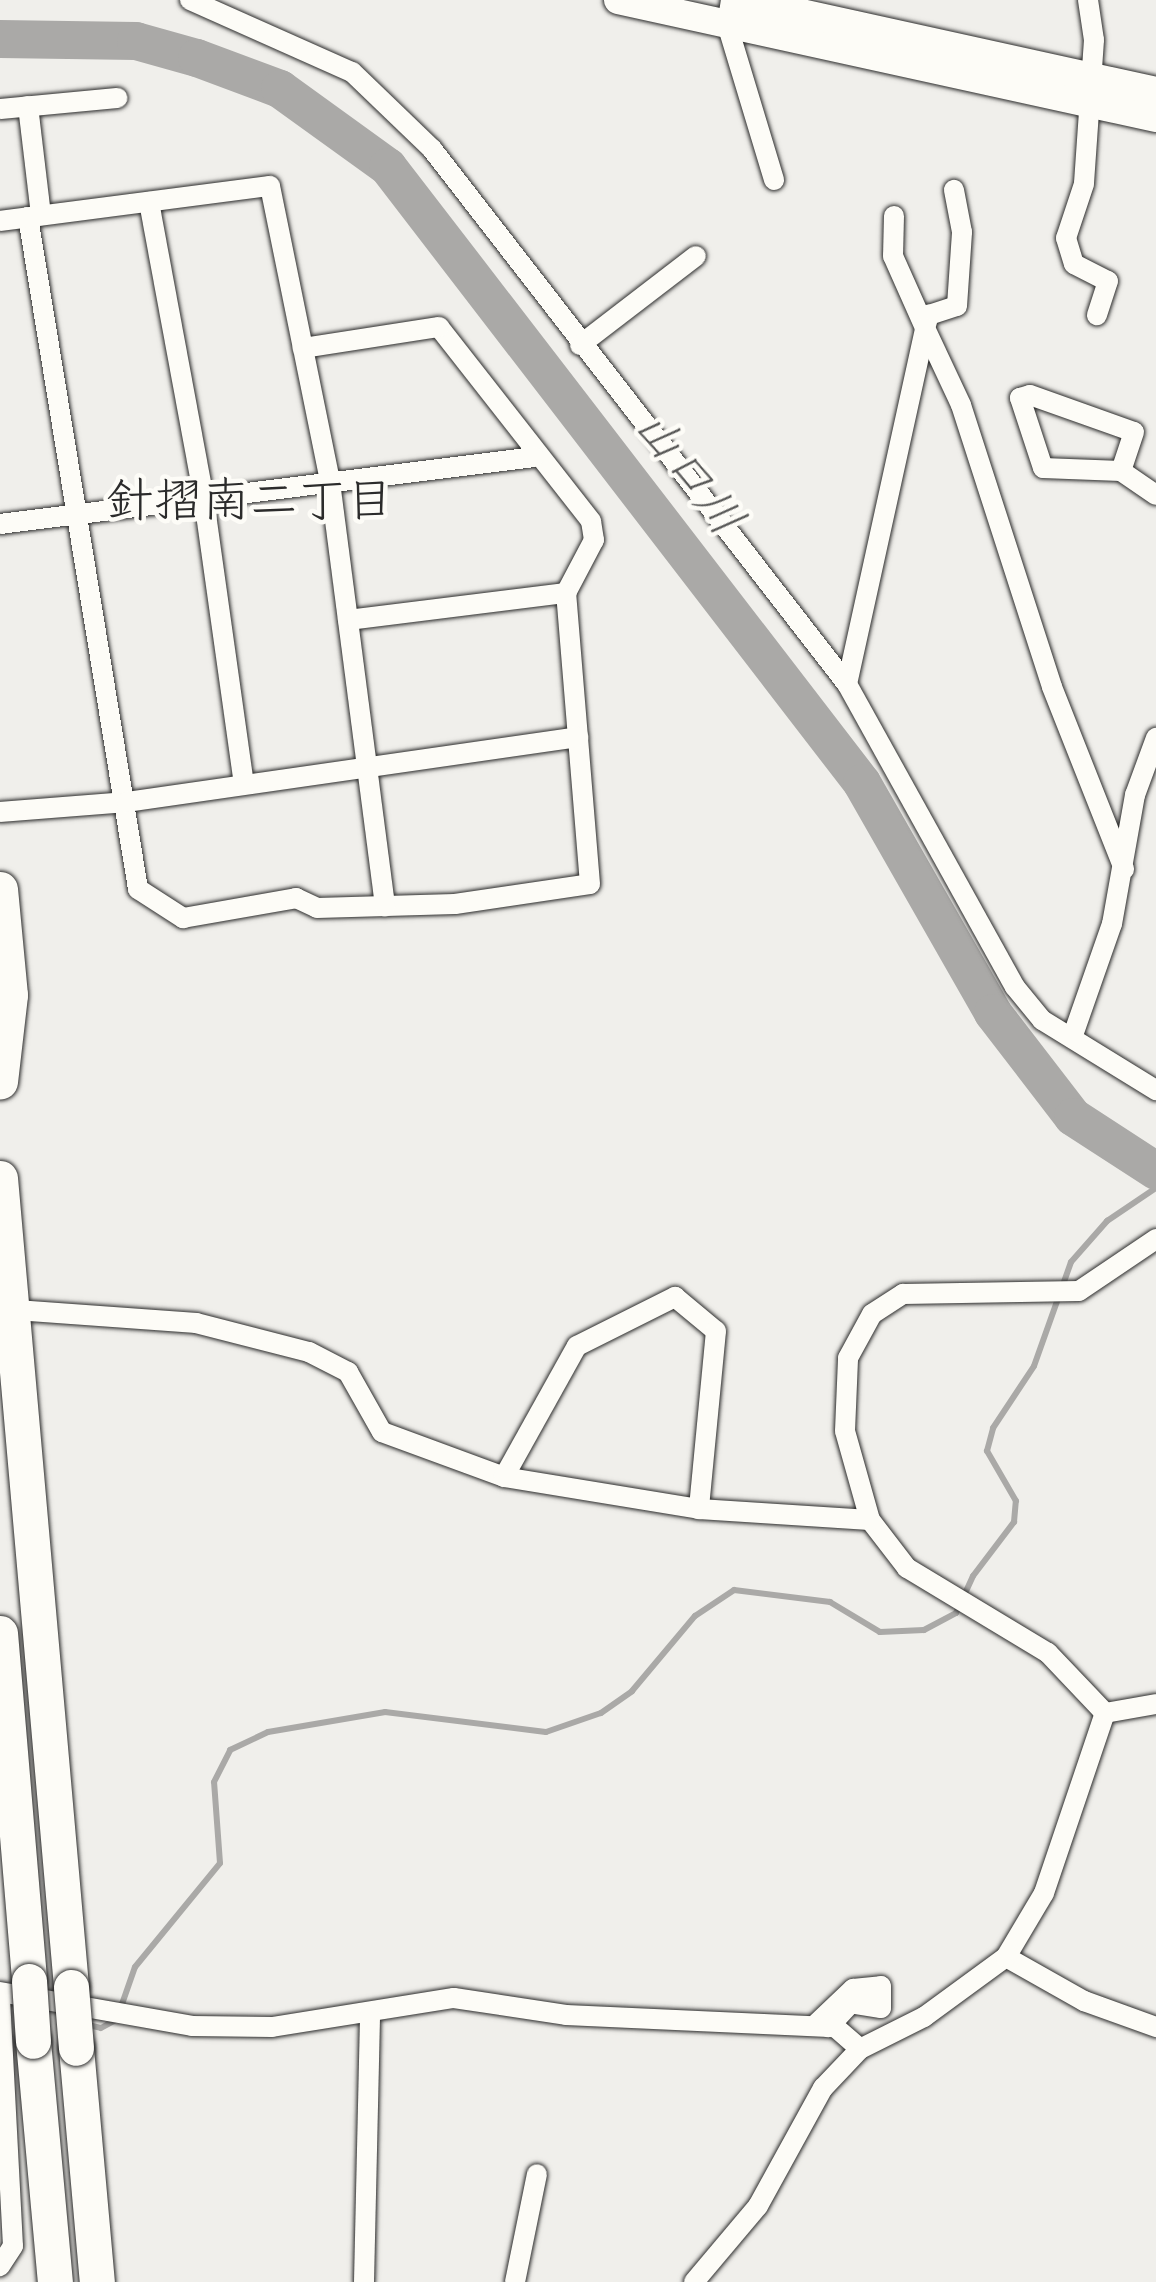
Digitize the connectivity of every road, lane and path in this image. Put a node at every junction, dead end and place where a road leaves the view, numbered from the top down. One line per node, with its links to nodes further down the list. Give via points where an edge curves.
1 (190, 0): 21 (street, via 352,72 432,149)
2 (618, 0): 5 (main road)
3 (742, 0): 6 (main road)
4 (1088, 0): 6 (street)
5 (729, 12): 6 (main road); 12 (street)
6 (1088, 89): 7 (main road); 11 (main road); 19 (street, via 1084,184 1066,238 1074,264 1108,281)
7 (1156, 91)
8 (117, 98): 9 (street)
9 (28, 106): 10 (street); 15 (street)
10 (0, 109)
11 (1156, 118)
12 (774, 180)
13 (954, 190): 20 (street, via 962,232 957,306 930,316)
14 (149, 202): 15 (street); 22 (street, via 270,186); 27 (street)
15 (34, 216): 17 (street); 28 (street)
16 (894, 216): 20 (street, via 893,256)
17 (0, 221)
18 (696, 256): 21 (street)
19 (1097, 316)
20 (925, 328): 32 (street, via 917,338); 39 (street, via 961,405 1052,688)
21 (580, 345): 32 (street)
22 (303, 348): 23 (street, via 439,327); 25 (street)
23 (534, 457): 25 (street); 30 (street, via 591,521 594,540)
24 (1121, 472): 24 (street, via 1134,432 1030,395 1020,398 1042,468); 26 (street)
25 (330, 482): 27 (street); 31 (street)
26 (1156, 495)
27 (204, 500): 28 (street); 36 (street)
28 (79, 515): 29 (street); 37 (street)
29 (0, 524)
30 (566, 592): 31 (street); 33 (street)
31 (348, 620): 35 (street)
32 (847, 684): 42 (street, via 1015,987 1042,1020)
33 (578, 736): 35 (street); 41 (street, via 590,884)
34 (1156, 738): 39 (street, via 1135,795)
35 (367, 769): 36 (street); 41 (street)
36 (244, 784): 37 (street)
37 (127, 802): 38 (street); 41 (street, via 138,889 183,918 296,898 317,908)
38 (0, 812)
39 (1124, 869): 42 (street)
40 (0, 889): 43 (highway, via 10,995)
41 (385, 906)
42 (1072, 1038): 44 (street)
43 (0, 1080)
44 (1156, 1090)
45 (0, 1178): 47 (highway)
46 (1156, 1239): 50 (street, via 1078,1291 903,1294 872,1314 848,1358 843,1389)
47 (7, 1310): 48 (street, via 196,1322 310,1352 348,1372 382,1432); 62 (highway, bridge)
48 (504, 1477): 49 (street); 49 (street, via 577,1346 675,1296 716,1331)
49 (699, 1508): 50 (street)
50 (870, 1520): 53 (street, via 907,1568 1048,1653)
51 (0, 1633): 55 (highway)
52 (1156, 1704): 53 (street)
53 (1104, 1712): 54 (street, via 1044,1892)
54 (1006, 1957): 57 (street, via 1084,2001); 58 (street, via 924,2016)
55 (10, 1990): 56 (street, via 192,2026 272,2028); 60 (street, via 13,2246); 61 (highway, bridge, via 33,2041)
56 (370, 2014): 58 (street, via 454,1998 566,2015 822,2027); 63 (street)
57 (1156, 2027)
58 (860, 2049): 65 (street, via 824,2088 758,2206)
59 (537, 2174): 64 (street)
60 (0, 2266)
61 (55, 2282)
62 (97, 2282)
63 (364, 2282)
64 (515, 2282)
65 (694, 2282)

